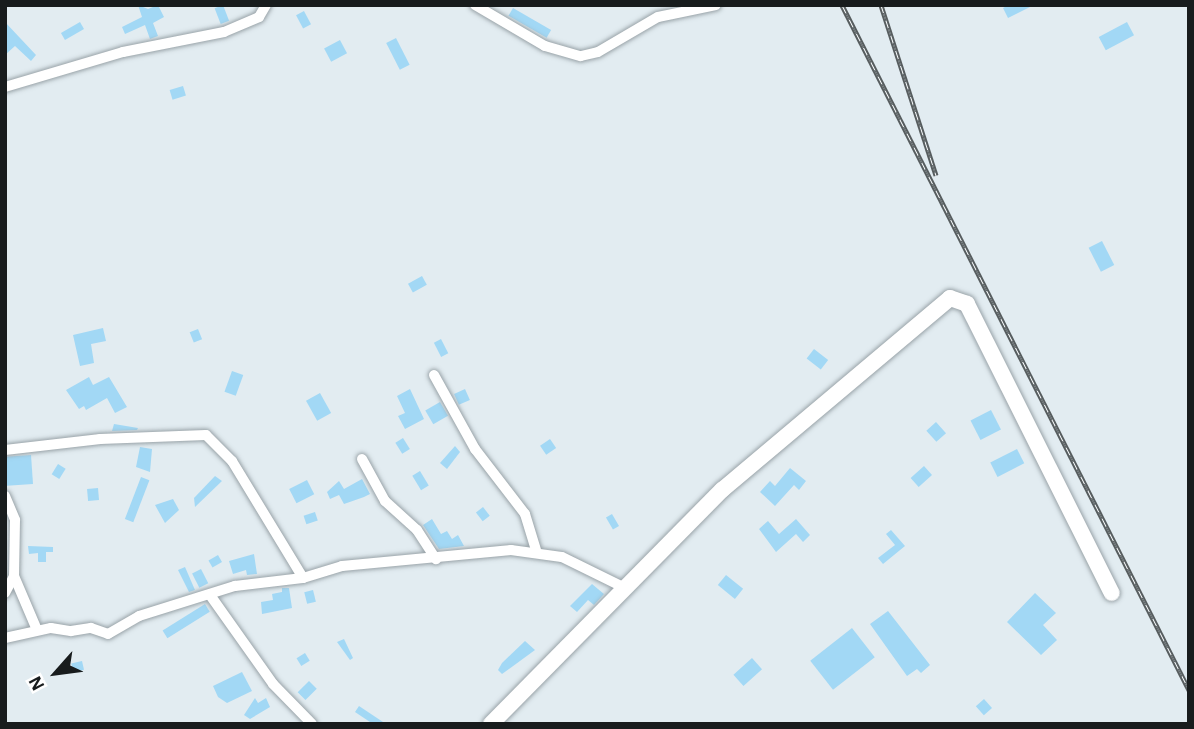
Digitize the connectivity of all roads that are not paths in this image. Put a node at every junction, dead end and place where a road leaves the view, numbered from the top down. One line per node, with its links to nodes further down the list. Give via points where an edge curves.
1 (266, 5): 4 (street, via 259,18 224,32 123,52)
2 (475, 5): 3 (street, via 545,46 581,56 598,52 658,17)
3 (716, 5)
4 (5, 88)
5 (434, 375): 9 (street, via 475,449 525,514)
6 (5, 450): 12 (street, via 100,439 206,435 232,461)
7 (362, 459): 10 (street, via 385,501 417,530)
8 (5, 496): 11 (street, via 15,520)
9 (536, 551): 10 (street); 13 (street, via 605,574)
10 (436, 559): 12 (street, via 342,566)
11 (14, 576): 14 (street); 17 (street)
12 (303, 578): 16 (street, via 236,586)
13 (627, 589): 15 (street, via 769,449 941,303 961,298); 20 (street)
14 (5, 593)
15 (1112, 593)
16 (210, 595): 17 (street, via 139,616 108,634 91,628); 19 (street, via 273,684)
17 (37, 630): 18 (street)
18 (5, 638)
19 (312, 724)
20 (491, 724)

